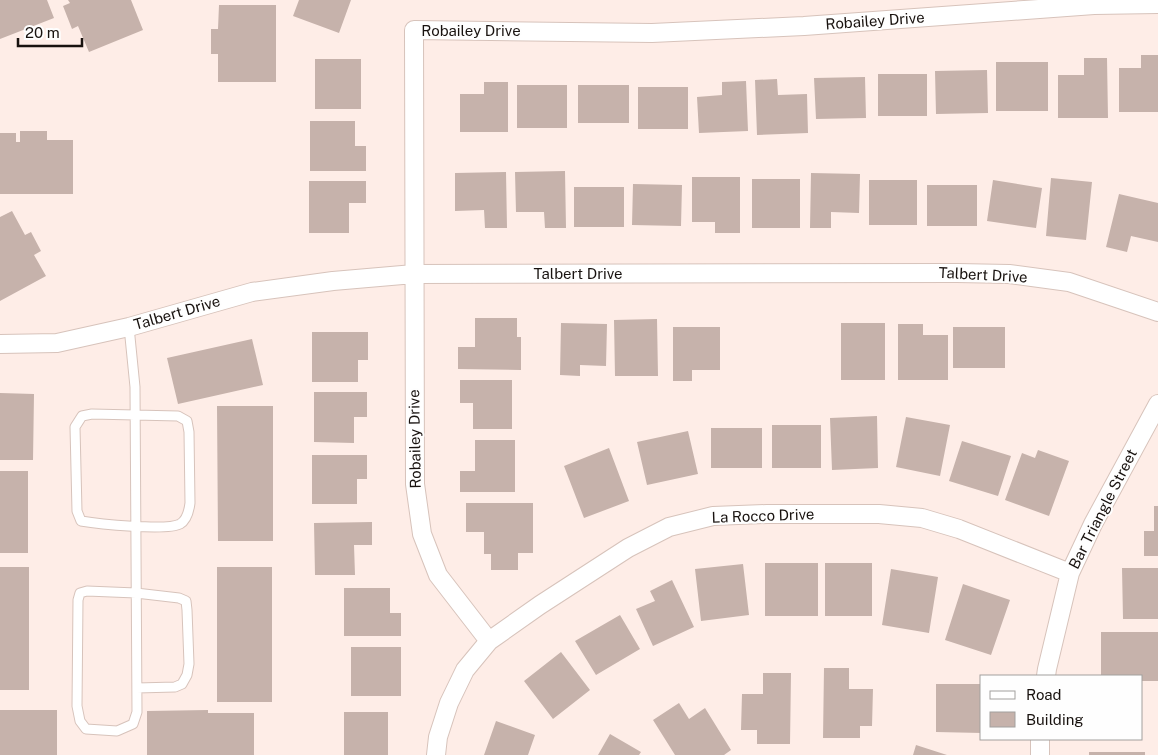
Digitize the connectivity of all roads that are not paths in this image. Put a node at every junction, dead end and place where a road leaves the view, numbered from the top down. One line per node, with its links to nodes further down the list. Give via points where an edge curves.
1 (1158, 4): 2 (street, Robailey Drive, via 1094,4 804,26 652,33 414,30)
2 (414, 274): 3 (street, Talbert Drive, via 1010,274 1069,282); 4 (street, Talbert Drive, via 252,292); 11 (street, Robailey Drive, via 415,484 422,534 438,575)
3 (1158, 312)
4 (129, 327): 5 (street, Talbert Drive, via 57,343); 7 (lane)
5 (0, 344)
6 (1158, 404): 9 (street, Bar Triangle Street)
7 (135, 415): 8 (lane); 8 (lane, via 178,416 187,421 190,494 189,512 182,523); 8 (lane, via 92,414 82,416 75,427 77,511 81,521)
8 (136, 526): 10 (lane)
9 (1070, 573): 11 (street, La Rocco Drive, via 959,529 922,518 869,514 713,516 669,527 628,548); 12 (street, Bar Triangle Street)
10 (136, 593): 13 (lane); 13 (lane, via 186,601 188,664 182,684); 13 (lane, via 80,592 77,706 86,730 118,730 133,724 137,712)
11 (489, 641): 15 (street, La Rocco Drive, via 465,670 449,703)
12 (1046, 675)
13 (137, 688)
14 (1040, 740): 16 (street)
15 (436, 755)
16 (1040, 755)

